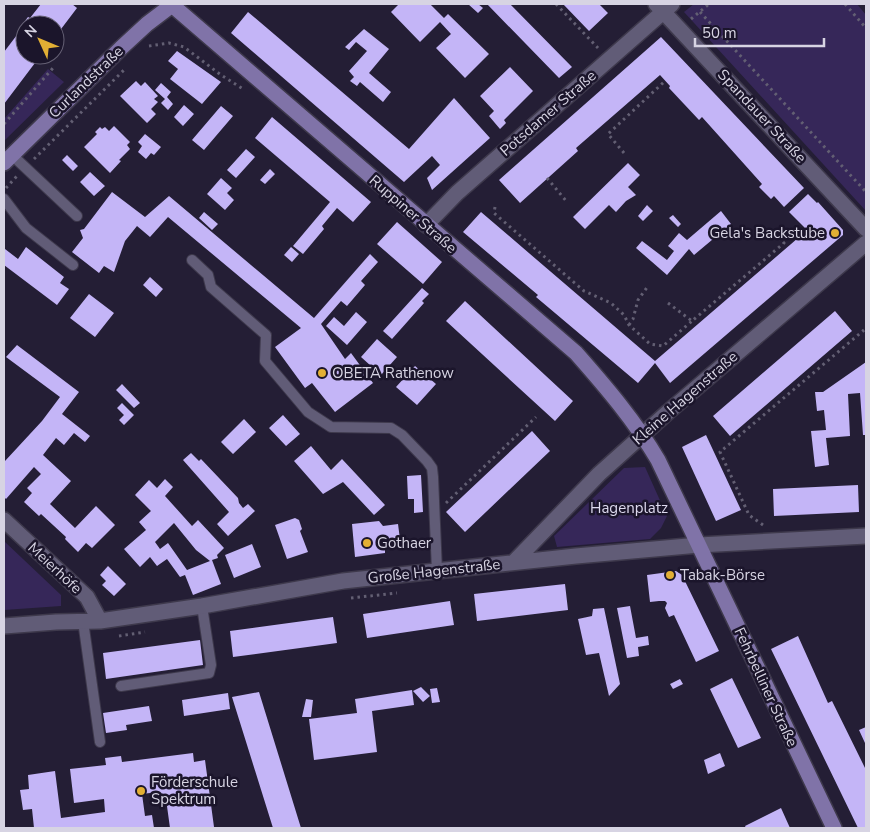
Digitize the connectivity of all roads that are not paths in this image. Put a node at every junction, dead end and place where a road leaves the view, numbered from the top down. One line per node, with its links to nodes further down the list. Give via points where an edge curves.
1 (171, 4): 3 (main road, Curlandstraße, via 121,48); 6 (main road, Ruppiner Straße)
2 (664, 6): 6 (street, Potsdamer Straße, via 457,193); 7 (street, Spandauer Straße)
3 (8, 159): 5 (lane, via 25,168)
4 (4, 199): 10 (lane, via 26,228)
5 (77, 216)
6 (426, 225): 11 (main road, Ruppiner Straße, via 576,354)
7 (866, 229)
8 (866, 244): 11 (street, Kleine Hagenstraße)
9 (192, 260): 16 (lane, via 208,275 211,287 266,336 265,361 308,412 331,427 391,428 421,454 432,468)
10 (73, 265)
11 (643, 434): 14 (main road); 15 (street, Kleine Hagenstraße, via 599,474)
12 (4, 520): 19 (street, Meierhöfe, via 87,597)
13 (866, 536): 14 (street, Große Hagenstraße)
14 (699, 545): 15 (street, Große Hagenstraße); 23 (main road, Fehrbelliner Straße)
15 (514, 562): 16 (street, Große Hagenstraße)
16 (437, 571): 17 (street, Große Hagenstraße, via 343,581)
17 (202, 606): 19 (street, Große Hagenstraße); 21 (lane, via 211,665 209,673)
18 (83, 621): 19 (street, Große Hagenstraße); 20 (street, Große Hagenstraße); 22 (lane)
19 (100, 621)
20 (4, 626)
21 (121, 686)
22 (100, 742)
23 (834, 828)

